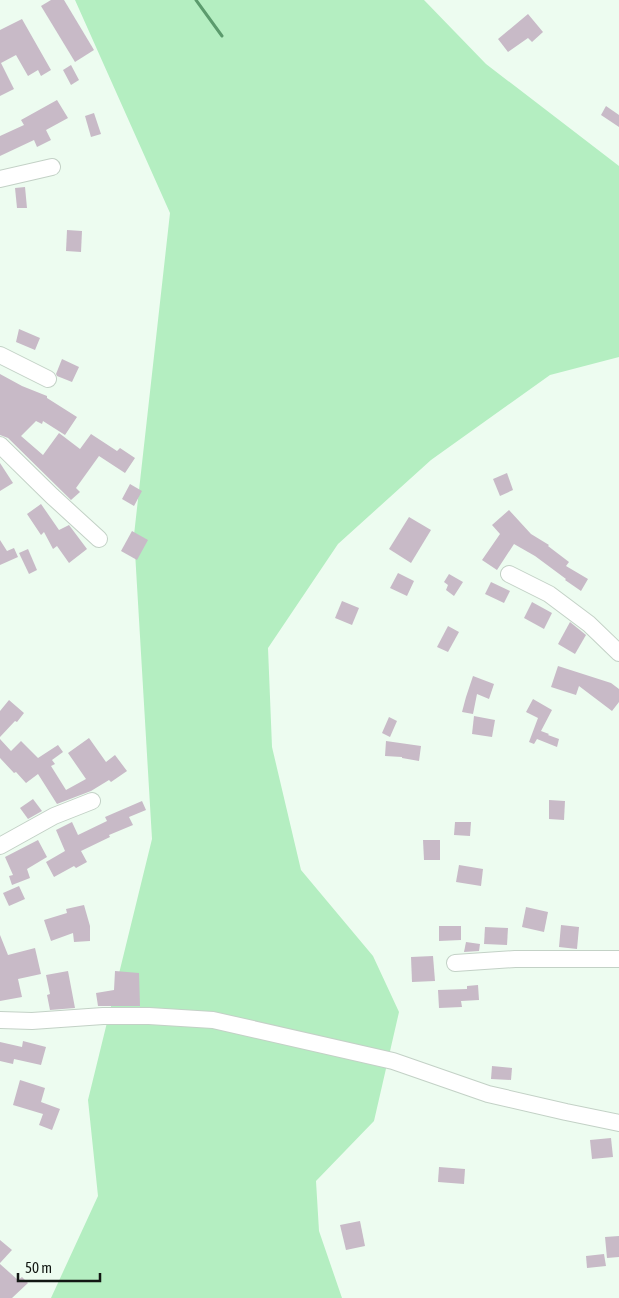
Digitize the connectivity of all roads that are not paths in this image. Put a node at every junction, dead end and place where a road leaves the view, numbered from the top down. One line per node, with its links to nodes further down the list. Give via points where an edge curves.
1 (52, 167): 2 (street)
2 (0, 179)
3 (0, 355): 4 (street)
4 (48, 379)
5 (0, 445): 6 (street)
6 (99, 539)
7 (509, 574): 8 (street, via 548,594 589,624)
8 (619, 653)
9 (92, 801): 10 (street, via 54,816)
10 (0, 846)
11 (619, 959): 12 (street, via 515,959)
12 (454, 963)
13 (0, 1020): 14 (street, via 32,1022 103,1016 213,1020 393,1061 488,1094)
14 (619, 1123)

